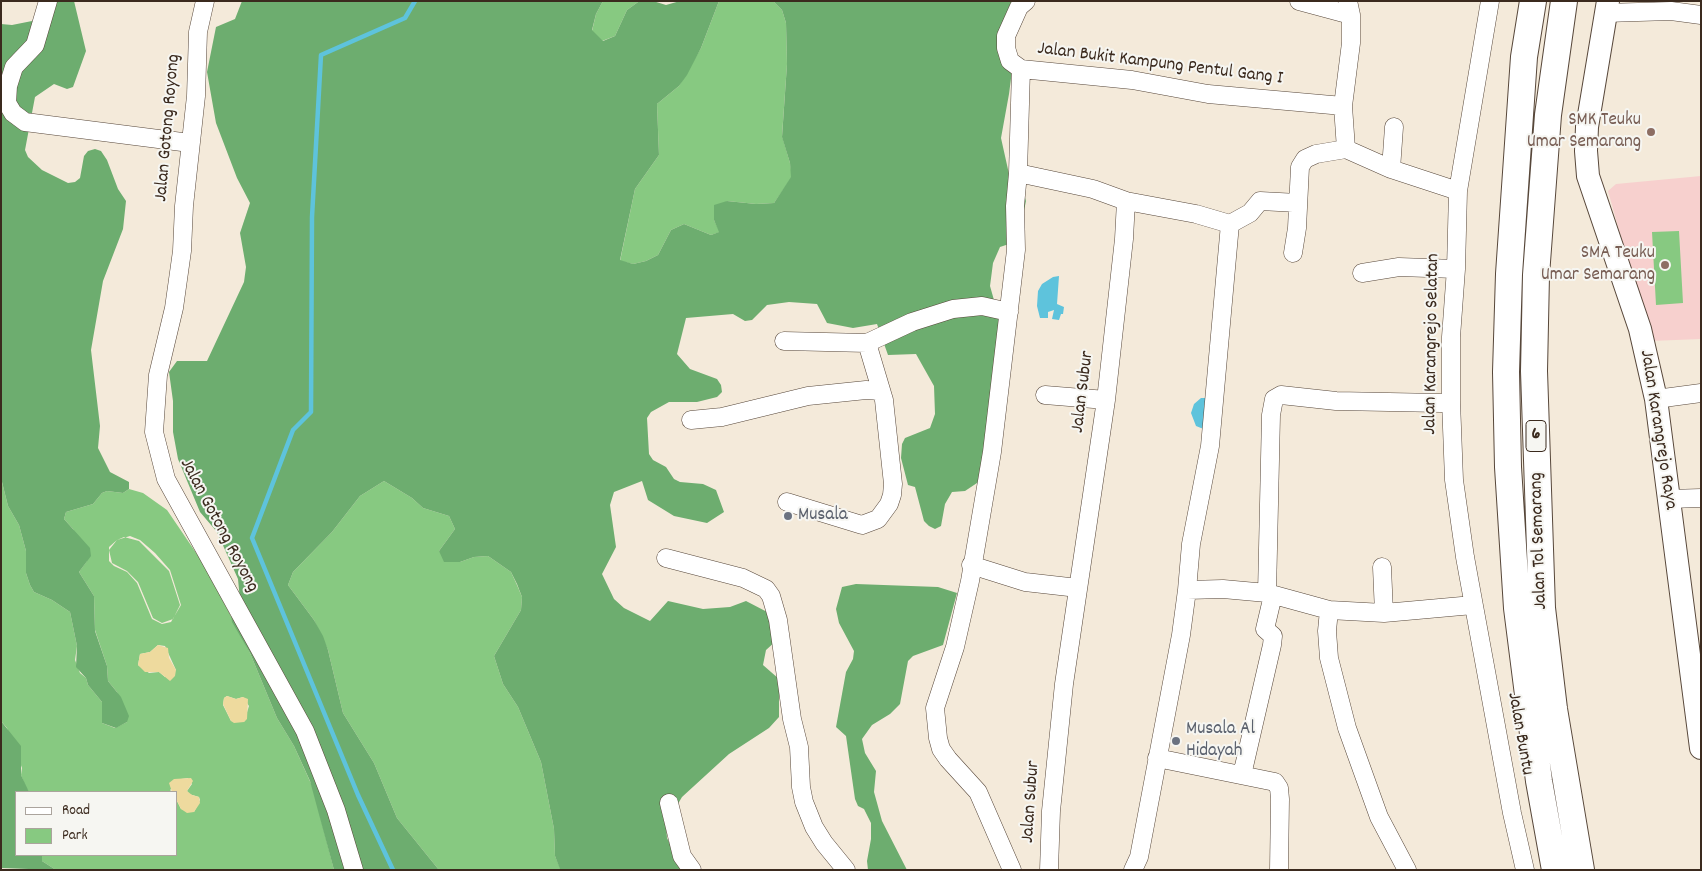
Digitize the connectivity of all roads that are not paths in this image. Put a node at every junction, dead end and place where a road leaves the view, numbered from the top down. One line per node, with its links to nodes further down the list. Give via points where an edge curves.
1 (48, 1): 14 (street, via 35,46 14,67 8,86 7,103 13,113 25,122)
2 (205, 1): 14 (street, Jalan Gotong Royong, via 198,32 196,96)
3 (1026, 1): 11 (street, Jalan Bukit Kampung Pentul Gang I, via 1019,7 1006,36 1010,60)
4 (1299, 1): 9 (street)
5 (1490, 1): 18 (street, Jalan Karangrejo Selatan)
6 (1533, 1): 60 (highway, Jalan Tol Semarang / 6, via 1524,57 1509,274 1508,467 1517,608 1539,781)
7 (1564, 1): 61 (highway, Jalan Tol Semarang / 6, via 1548,115 1536,275 1534,370 1542,608 1554,709)
8 (1606, 7): 10 (street); 31 (main road, Jalan Karangrejo Raya, via 1587,127 1588,176 1643,340)
9 (1350, 8): 12 (street, via 1352,43)
10 (1701, 15)
11 (1021, 69): 12 (street, Jalan Bukit Kampung Pentul Gang I, via 1132,80 1208,94); 17 (street)
12 (1344, 106): 15 (street)
13 (1394, 127): 16 (street)
14 (190, 143): 51 (street, Jalan Gotong Royong, via 178,281 155,395 154,432 158,456 166,478 305,731 342,827)
15 (1346, 149): 16 (street); 20 (street, via 1305,159 1300,166)
16 (1392, 169): 18 (street)
17 (1018, 173): 19 (street, via 1093,189); 25 (street, via 1016,250)
18 (1458, 191): 23 (street, Jalan Karangrejo Selatan)
19 (1126, 201): 21 (street); 32 (street, Jalan Subur)
20 (1298, 203): 21 (street, via 1260,201 1250,213); 22 (street)
21 (1230, 224): 42 (street, via 1210,446 1191,544)
22 (1293, 253)
23 (1456, 269): 24 (street, via 1399,267); 33 (street, Jalan Karangrejo Selatan)
24 (1362, 273)
25 (1009, 312): 27 (street, via 982,306 953,309 912,322); 39 (street, via 992,452)
26 (784, 341): 27 (street)
27 (867, 343): 28 (street)
28 (881, 391): 34 (street, via 816,395); 37 (street, via 893,484 888,504 878,520 862,525)
29 (1701, 393): 31 (street)
30 (1045, 395): 32 (street)
31 (1656, 399): 35 (main road, Jalan Karangrejo Raya)
32 (1106, 400): 41 (street, Jalan Subur)
33 (1450, 401): 43 (street, via 1336,401 1281,395 1274,399 1270,455); 44 (street, Jalan Karangrejo Selatan, via 1454,480)
34 (691, 420)
35 (1669, 498): 36 (street); 47 (main road, Jalan Karangrejo Raya)
36 (1701, 498)
37 (787, 502)
38 (666, 558): 53 (street, via 743,578 766,589 771,596 778,620 799,747 804,802 814,827)
39 (972, 565): 41 (street, via 1025,582); 54 (street, via 955,647 935,708 938,738 948,759 978,792)
40 (1382, 567): 46 (street)
41 (1078, 588): 55 (street, Jalan Subur, via 1064,684 1051,811)
42 (1187, 590): 43 (street); 48 (street)
43 (1270, 594): 45 (street); 49 (street, via 1265,629 1273,636 1272,645)
44 (1473, 605): 46 (street); 59 (street, Jalan Buntu)
45 (1329, 610): 46 (street); 58 (street, via 1329,658 1347,728 1379,818)
46 (1384, 613)
47 (1701, 748)
48 (1157, 758): 49 (street); 56 (street, via 1139,857)
49 (1242, 775): 57 (street, via 1275,782 1279,788)
50 (669, 803): 52 (street, via 682,856)
51 (354, 870)
52 (692, 870)
53 (846, 870)
54 (1012, 870)
55 (1049, 870)
56 (1133, 870)
57 (1279, 870)
58 (1407, 870)
59 (1525, 870)
60 (1555, 870)
61 (1581, 870)

